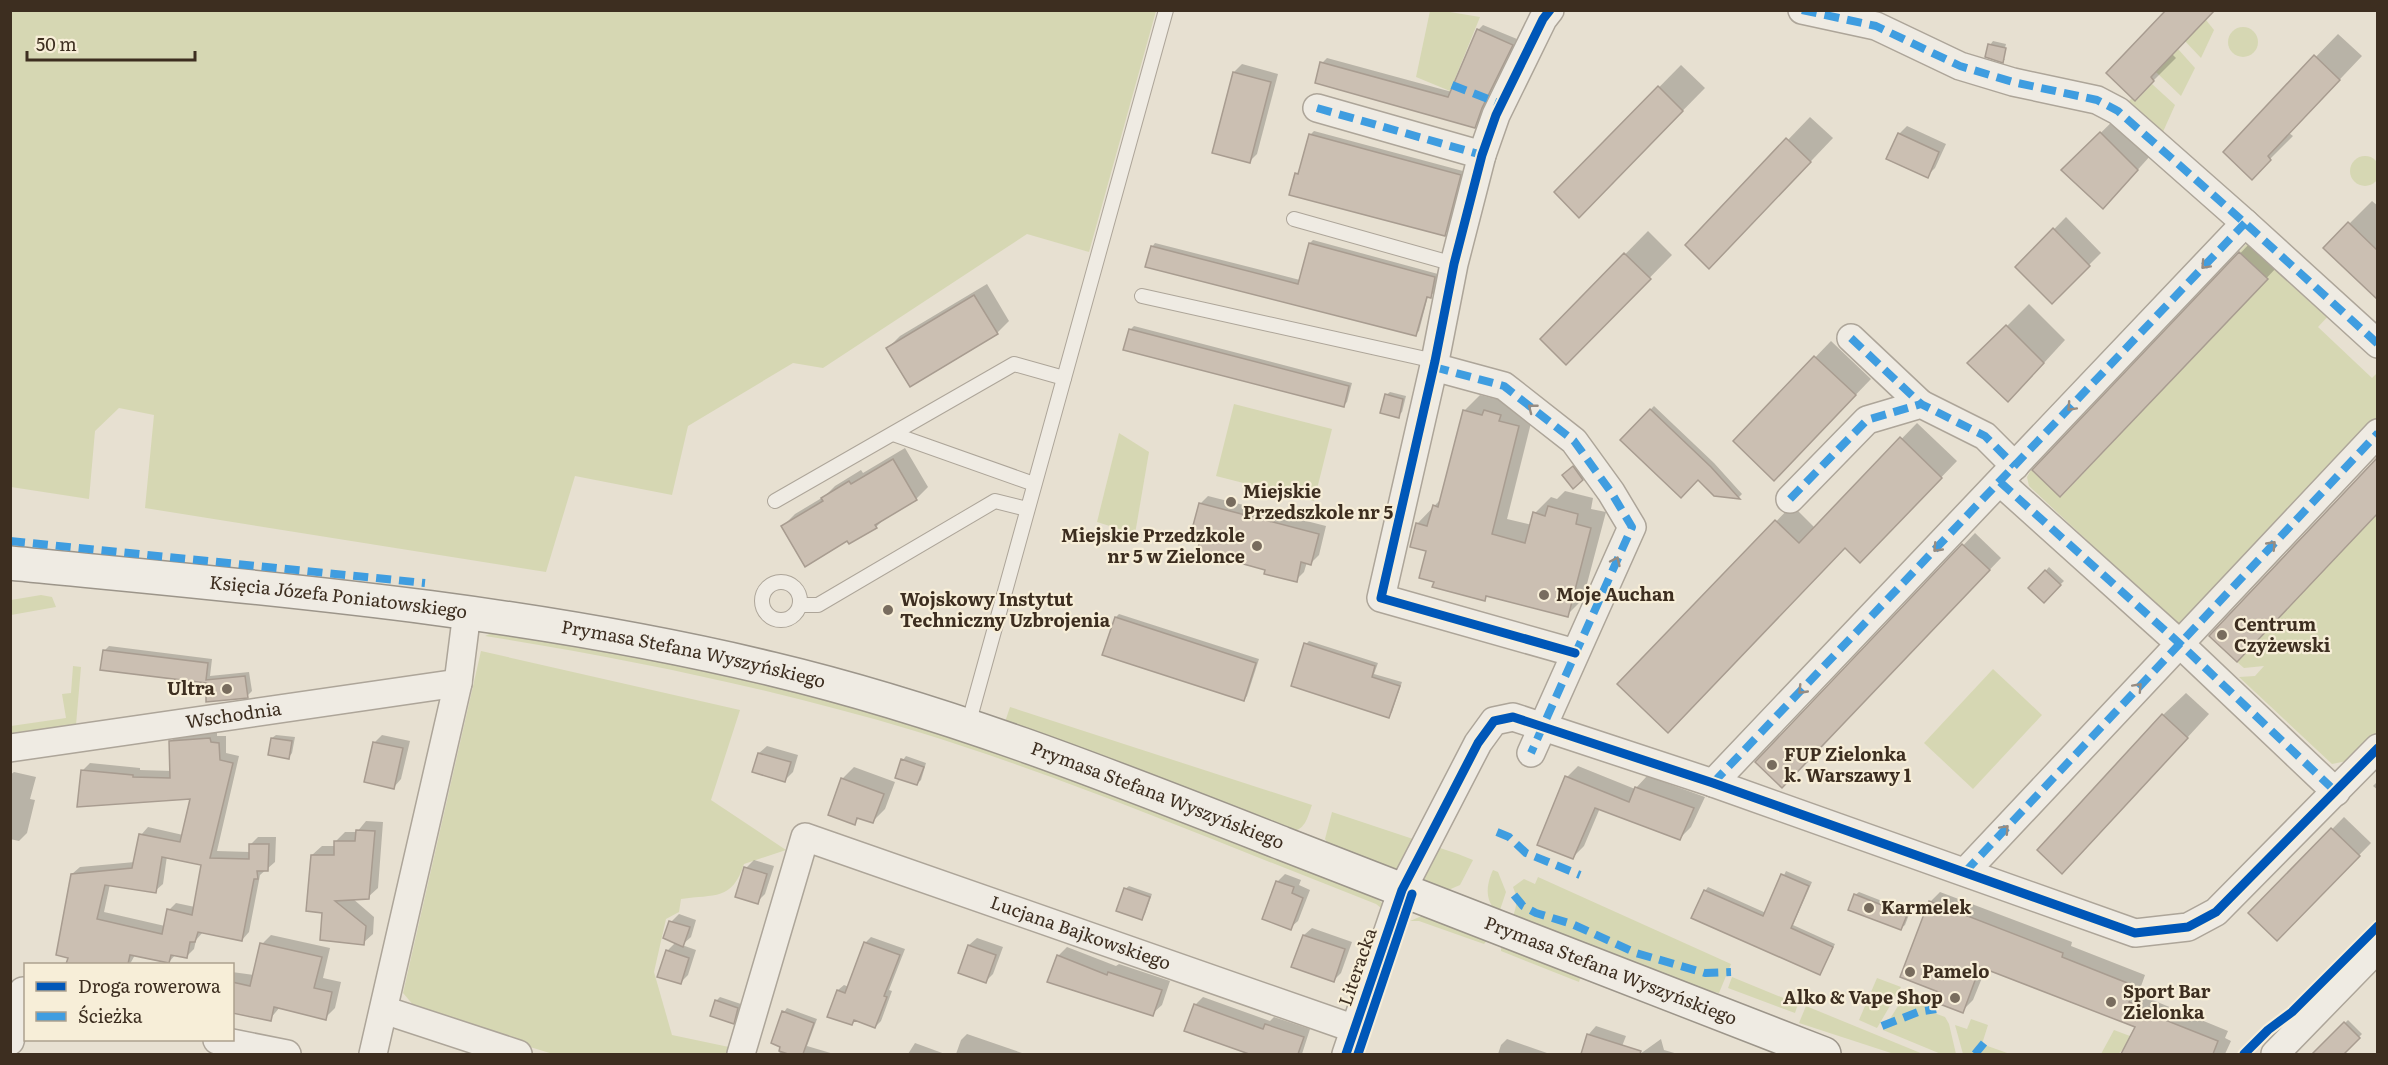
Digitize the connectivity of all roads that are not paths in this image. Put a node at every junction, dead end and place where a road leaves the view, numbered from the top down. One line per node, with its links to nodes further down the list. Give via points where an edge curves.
1 (1166, 10): 13 (lane)
2 (1550, 10): 5 (street, via 1496,115)
3 (1802, 10): 7 (street, via 1876,26 1960,66 2097,100 2118,111)
4 (1317, 108): 5 (street)
5 (1482, 155): 8 (street)
6 (1294, 219): 8 (lane)
7 (2245, 223): 11 (street); 17 (street, one-way to 17)
8 (1454, 264): 12 (street)
9 (1142, 296): 12 (lane)
10 (1851, 338): 14 (street)
11 (2378, 344)
12 (1435, 364): 26 (street, one-way to 12, via 1632,527 1574,441 1504,386); 26 (street, via 1381,598)
13 (1064, 378): 15 (lane, via 1014,364); 18 (lane)
14 (1921, 404): 17 (street, via 1985,436); 19 (street, via 1867,420)
15 (893, 434): 18 (lane); 20 (lane)
16 (2378, 434): 25 (street, one-way to 16)
17 (2008, 474): 25 (street); 33 (street, one-way to 33)
18 (1034, 484): 21 (lane)
19 (1790, 499)
20 (775, 501)
21 (1027, 509): 23 (lane, via 995,501 818,605); 28 (lane)
22 (10, 563): 24 (main road, Księcia Józefa Poniatowskiego)
23 (800, 605)
24 (467, 612): 27 (street, Księcia Józefa Poniatowskiego); 28 (main road, Prymasa Stefana Wyszyńskiego, via 711,655)
25 (2179, 643): 34 (street); 35 (street, one-way to 25)
26 (1575, 653): 29 (street)
27 (458, 683): 30 (street, Wschodnia); 39 (street, Księcia Józefa Poniatowskiego)
28 (968, 725): 36 (main road, Prymasa Stefana Wyszyńskiego, via 1069,760)
29 (1543, 726): 32 (street); 33 (street, Literacka); 36 (street, Literacka, via 1513,717 1494,721 1478,743)
30 (10, 748)
31 (2378, 748): 34 (street, Literacka)
32 (1531, 753)
33 (1713, 783): 35 (street, Literacka)
34 (2336, 792): 35 (street, Literacka, via 2216,912 2188,927 2134,933)
35 (1965, 872)
36 (1402, 890): 40 (street, Literacka); 48 (main road, Prymasa Stefana Wyszyńskiego)
37 (2378, 948): 49 (street)
38 (20, 989): 41 (street)
39 (384, 1010): 44 (street, Księcia Józefa Poniatowskiego); 45 (street)
40 (1355, 1029): 46 (street, Lucjana Bajkowskiego, via 805,837); 47 (street, Literacka)
41 (10, 1041)
42 (222, 1041): 43 (street)
43 (287, 1054)
44 (373, 1054)
45 (518, 1054)
46 (741, 1054)
47 (1346, 1054)
48 (1824, 1054)
49 (2275, 1054)

